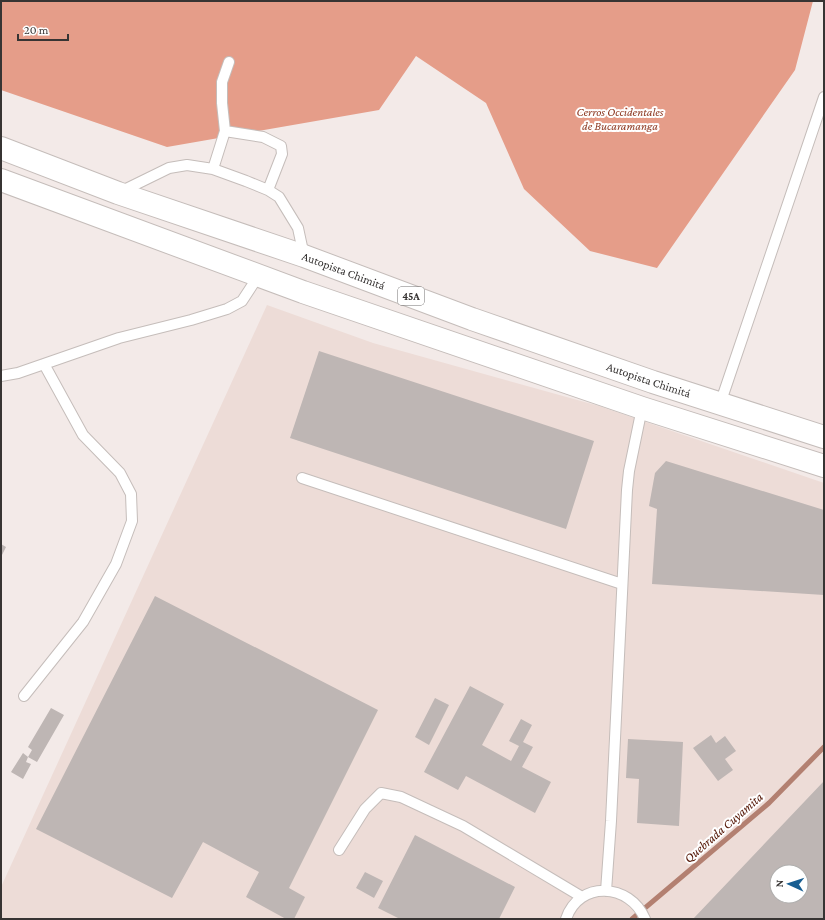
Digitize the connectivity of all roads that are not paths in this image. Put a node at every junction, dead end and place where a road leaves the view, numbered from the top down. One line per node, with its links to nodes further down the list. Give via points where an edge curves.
1 (229, 62): 3 (lane, via 222,82)
2 (824, 97): 13 (lane)
3 (225, 131): 5 (lane); 7 (lane, via 263,137 281,146 282,154)
4 (1, 148): 8 (highway, Autopista Chimitá / 45A)
5 (213, 169): 7 (lane); 8 (lane, via 187,165 169,168)
6 (1, 180): 10 (highway)
7 (268, 190): 9 (lane, via 279,197 298,228)
8 (118, 193): 9 (highway, Autopista Chimitá / 45A)
9 (304, 256): 13 (highway, Autopista Chimitá / 45A, via 479,321)
10 (259, 275): 11 (lane, via 242,301 227,309 119,338); 14 (highway)
11 (44, 364): 12 (lane); 19 (lane, via 83,435 120,473 130,494 132,521 116,564 83,622)
12 (1, 376)
13 (720, 404): 15 (highway, Autopista Chimitá / 45A)
14 (642, 408): 16 (highway); 18 (lane, via 629,471)
15 (824, 437)
16 (824, 466)
17 (302, 478): 18 (lane)
18 (622, 584): 21 (lane)
19 (24, 696)
20 (339, 850): 22 (lane, via 365,809 381,793 401,797 462,826)
21 (606, 890): 22 (lane); 23 (lane, via 634,901)
22 (582, 897): 24 (lane)
23 (644, 915)
24 (566, 919)

